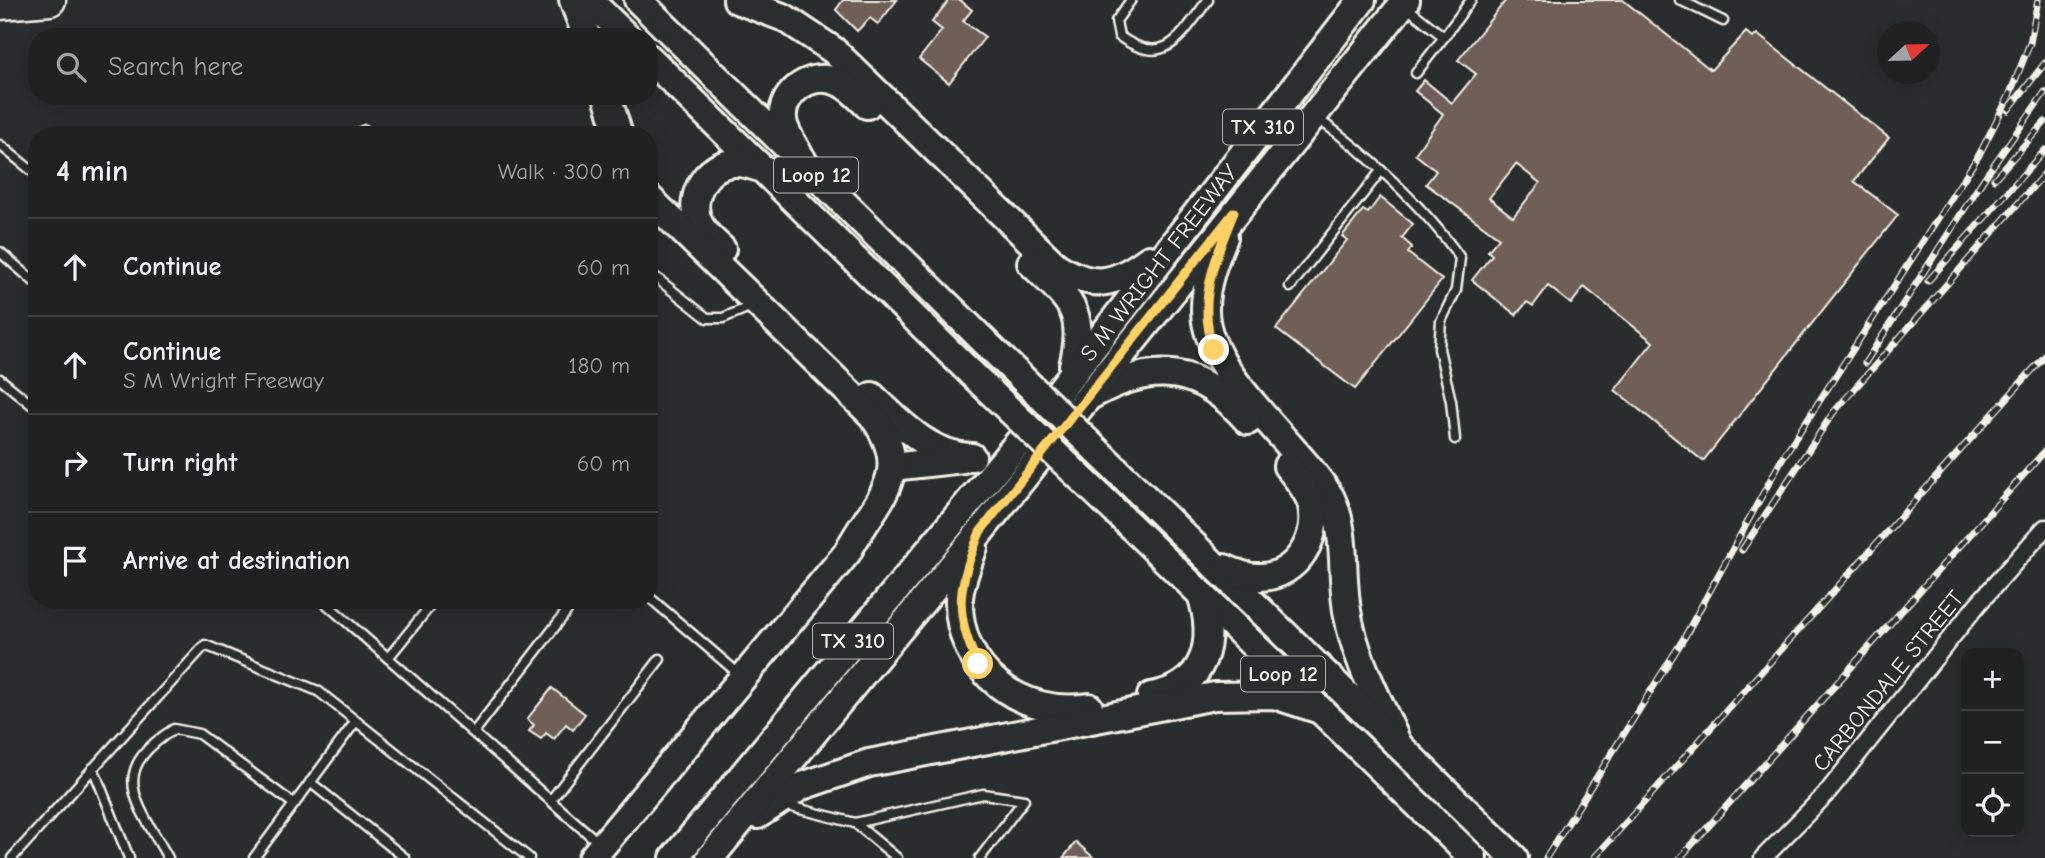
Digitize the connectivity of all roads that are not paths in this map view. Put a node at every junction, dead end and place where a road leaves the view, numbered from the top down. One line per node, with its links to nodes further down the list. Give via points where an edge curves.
1 (50, 0): 12 (highway)
2 (573, 0): 14 (main road)
3 (589, 0): 15 (main road)
4 (638, 0): 23 (main road, Loop 12)
5 (737, 0): 29 (main road, via 785,18 822,42 1072,276 1089,282 1125,277)
6 (1130, 0): 7 (lane, via 1116,21 1119,36 1150,52 1167,48)
7 (1208, 0)
8 (1362, 0): 29 (main road, S M WRIGHT FREEWAY / TX 310)
9 (1471, 0): 16 (lane)
10 (1680, 0): 13 (lane)
11 (1404, 2): 16 (lane); 20 (main road, S M WRIGHT FREEWAY / TX 310)
12 (0, 4)
13 (1723, 21)
14 (584, 28)
15 (618, 28)
16 (1444, 37): 18 (lane)
17 (658, 67): 25 (main road, Loop 12)
18 (1416, 73)
19 (610, 105): 21 (main road)
20 (1312, 116): 26 (lane, via 1349,141); 28 (main road, S M WRIGHT FREEWAY / TX 310)
21 (616, 126)
22 (0, 145): 24 (lane)
23 (805, 164): 35 (main road, via 784,126 785,104 801,85 827,79 841,83 1072,304 1080,340); 46 (main road, Loop 12, bridge)
24 (28, 168)
25 (766, 170): 39 (main road, via 732,163 708,174 696,195 698,223); 47 (main road, Loop 12, bridge)
26 (1380, 172): 33 (lane); 41 (lane, via 1460,258 1456,290 1441,321 1439,349)
27 (658, 207): 34 (main road)
28 (1234, 212): 37 (main road, S M WRIGHT FREEWAY / TX 310); 58 (main road, via 1206,285 1209,335 1225,368 1324,486 1334,505 1340,524 1348,620 1363,667)
29 (1176, 239): 35 (main road, S M WRIGHT FREEWAY / TX 310)
30 (0, 252): 31 (lane)
31 (28, 276)
32 (658, 279): 34 (lane, via 707,318 723,318)
33 (1290, 287)
34 (756, 304): 43 (main road, via 872,415)
35 (1072, 371): 40 (main road, S M WRIGHT FREEWAY / TX 310)
36 (0, 379): 38 (lane)
37 (1083, 401): 45 (main road, S M WRIGHT FREEWAY / TX 310); 46 (main road, via 1110,385 1146,374 1182,375 1215,388 1229,400 1300,481 1313,519 1311,536 1298,560 1263,578 1246,577)
38 (28, 402)
39 (891, 414): 42 (main road, via 942,452); 43 (main road, via 903,439)
40 (1033, 425): 42 (main road, via 992,451); 74 (main road, TX 310)
41 (1455, 439)
42 (972, 457): 43 (main road)
43 (899, 467): 54 (main road, via 847,553)
44 (2045, 528): 78 (street, CARBONDALE STREET, via 1977,605 1826,794)
45 (980, 532): 47 (main road, via 962,584 961,622 978,664 1002,688 1027,702 1068,710 1174,689 1199,668 1206,654 1208,614); 67 (main road, TX 310)
46 (1217, 565): 58 (main road, Loop 12)
47 (1201, 594): 55 (main road, Loop 12)
48 (658, 605): 54 (lane)
49 (332, 609): 52 (lane)
50 (428, 609): 52 (lane)
51 (564, 609): 57 (lane)
52 (388, 658): 57 (lane)
53 (660, 659): 61 (lane)
54 (743, 677): 66 (main road)
55 (1320, 710): 62 (main road, via 1274,695 1215,696 869,763 802,786); 65 (main road, Loop 12)
56 (356, 721): 59 (lane, via 318,691 205,645); 60 (lane); 73 (lane)
57 (474, 732): 61 (lane)
58 (1397, 742): 77 (main road, Loop 12)
59 (93, 768): 68 (lane); 69 (lane)
60 (310, 782): 63 (lane); 72 (lane)
61 (551, 800): 66 (lane)
62 (775, 802): 64 (lane); 67 (main road)
63 (294, 804): 70 (lane, via 200,734 174,729 145,753 131,781 134,796); 71 (lane)
64 (855, 823): 75 (lane); 76 (lane, via 983,794 1024,800)
65 (1465, 850)
66 (597, 852)
67 (715, 855)
68 (12, 858)
69 (130, 858)
70 (168, 858)
71 (254, 858)
72 (405, 858)
73 (529, 858)
74 (674, 858)
75 (897, 858)
76 (980, 858)
77 (1514, 858)
78 (1763, 858)

